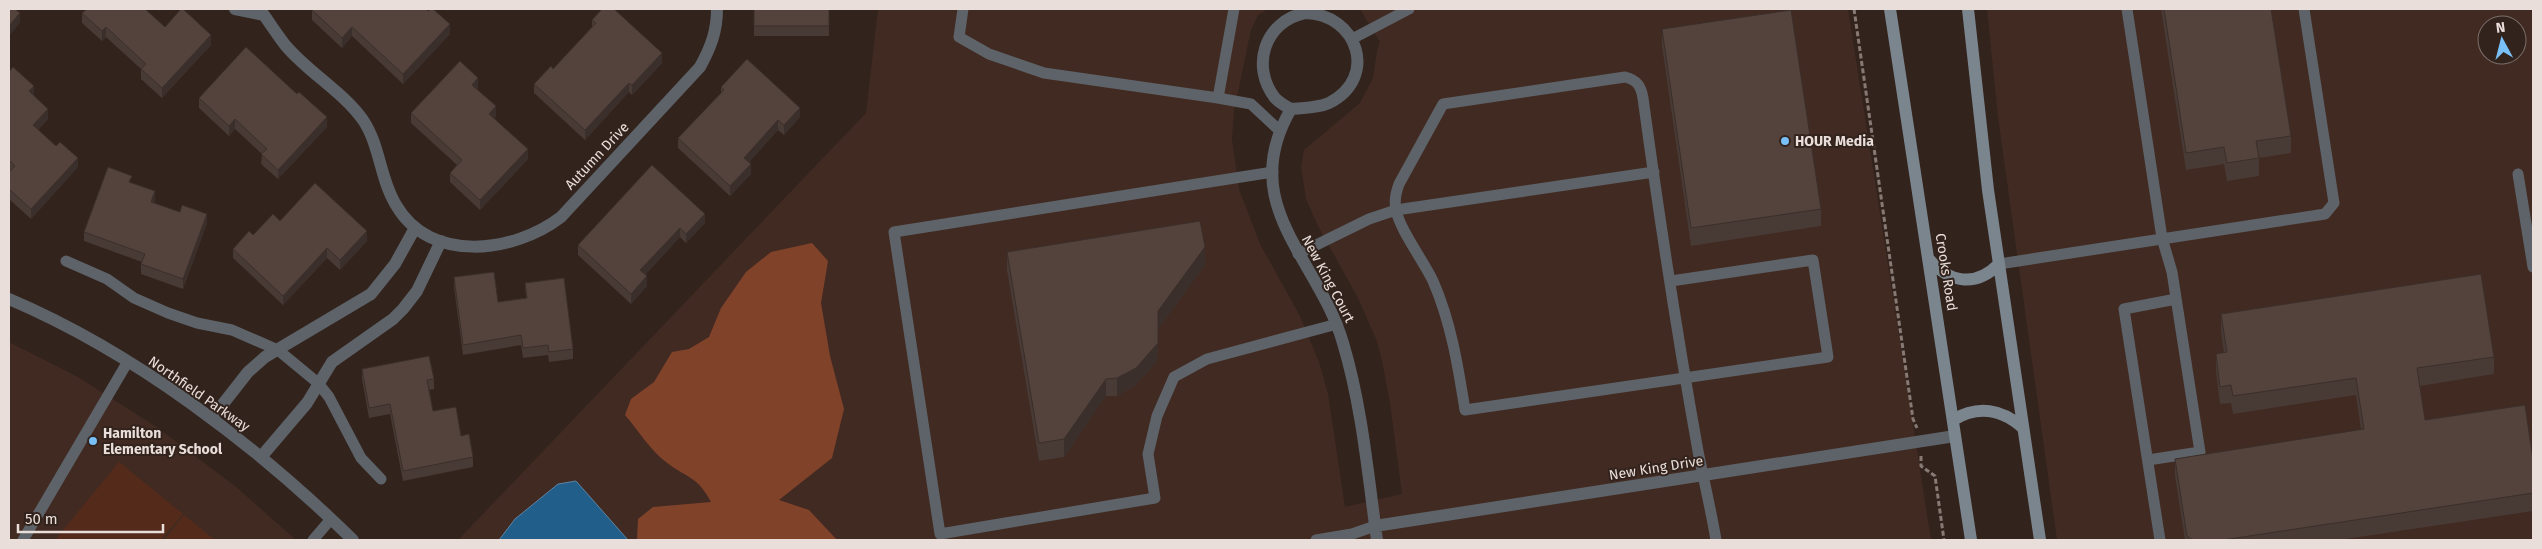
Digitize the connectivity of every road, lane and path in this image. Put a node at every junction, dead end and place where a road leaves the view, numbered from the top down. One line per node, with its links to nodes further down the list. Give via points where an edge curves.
1 (235, 9): 11 (street)
2 (717, 9): 22 (street, Autumn Drive, via 711,48 700,67 561,217 544,230 505,243 478,247)
3 (963, 9): 13 (lane, via 959,37 989,54 1044,73)
4 (1234, 9): 13 (lane)
5 (1408, 9): 12 (lane)
6 (1854, 9): 38 (path)
7 (1890, 9): 24 (main road, Crooks Road)
8 (1968, 9): 26 (main road)
9 (2127, 9): 21 (lane)
10 (2304, 9): 21 (lane, via 2334,203 2325,214)
11 (266, 12): 20 (street, via 287,46 364,122 396,205)
12 (1352, 39): 14 (street, via 1358,66 1349,87 1327,104); 14 (street, via 1338,22 1314,13 1287,18 1274,29 1263,54 1263,70 1268,88 1276,100)
13 (1218, 98): 15 (lane, via 1251,104)
14 (1291, 109): 15 (street, New King Court)
15 (1279, 130): 16 (street, New King Court)
16 (1273, 172): 23 (street, New King Court, via 1279,212); 31 (lane, via 894,232 940,534 1155,498 1148,454 1156,416 1174,377 1207,359)
17 (1654, 172): 19 (lane); 19 (lane, via 1641,88 1634,79 1625,77 1453,102 1443,104 1399,184 1395,196); 28 (lane)
18 (2518, 174): 27 (lane)
19 (1396, 210): 23 (lane); 34 (lane, via 1443,307 1465,410)
20 (421, 231): 22 (street, Autumn Drive); 32 (street, via 371,294)
21 (2162, 238): 26 (lane); 30 (lane)
22 (441, 241): 35 (street, via 417,291 403,309 332,362)
23 (1298, 254): 31 (street, New King Court)
24 (1928, 258): 26 (main road, via 1947,276 1970,280 1986,275); 37 (main road, Crooks Road)
25 (66, 261): 32 (lane, via 107,279 134,298 168,313 232,330)
26 (1999, 264): 39 (main road)
27 (2533, 266)
28 (1671, 281): 34 (lane); 34 (lane, via 1813,260 1828,357)
29 (9, 299): 33 (street, Northfield Parkway)
30 (2176, 299): 42 (lane, via 2124,308); 42 (lane, via 2200,452)
31 (1337, 324): 47 (street, New King Court, via 1352,380)
32 (278, 350): 35 (lane); 36 (street, via 248,372)
33 (127, 363): 36 (street, Northfield Parkway); 48 (lane)
34 (1686, 379): 44 (lane)
35 (318, 383): 41 (street, via 302,410); 45 (lane, via 329,397 361,458)
36 (212, 418): 41 (street, Northfield Parkway)
37 (1953, 420): 39 (main road, via 1964,414 1988,410 2002,413); 40 (main road, Crooks Road)
38 (1916, 422)
39 (2023, 428): 56 (main road)
40 (1955, 436): 44 (street, New King Drive); 55 (main road, Crooks Road)
41 (261, 457): 46 (street, Northfield Parkway)
42 (2148, 460): 57 (lane)
43 (1921, 462): 54 (path, via 1921,466 1935,476)
44 (1704, 476): 47 (street, New King Drive); 53 (lane)
45 (382, 479)
46 (331, 519): 49 (lane); 50 (street, Northfield Parkway)
47 (1375, 526): 51 (lane); 52 (street)
48 (23, 540)
49 (313, 540)
50 (353, 540)
51 (1316, 540)
52 (1377, 540)
53 (1716, 540)
54 (1944, 540)
55 (1971, 540)
56 (2040, 540)
57 (2160, 540)

